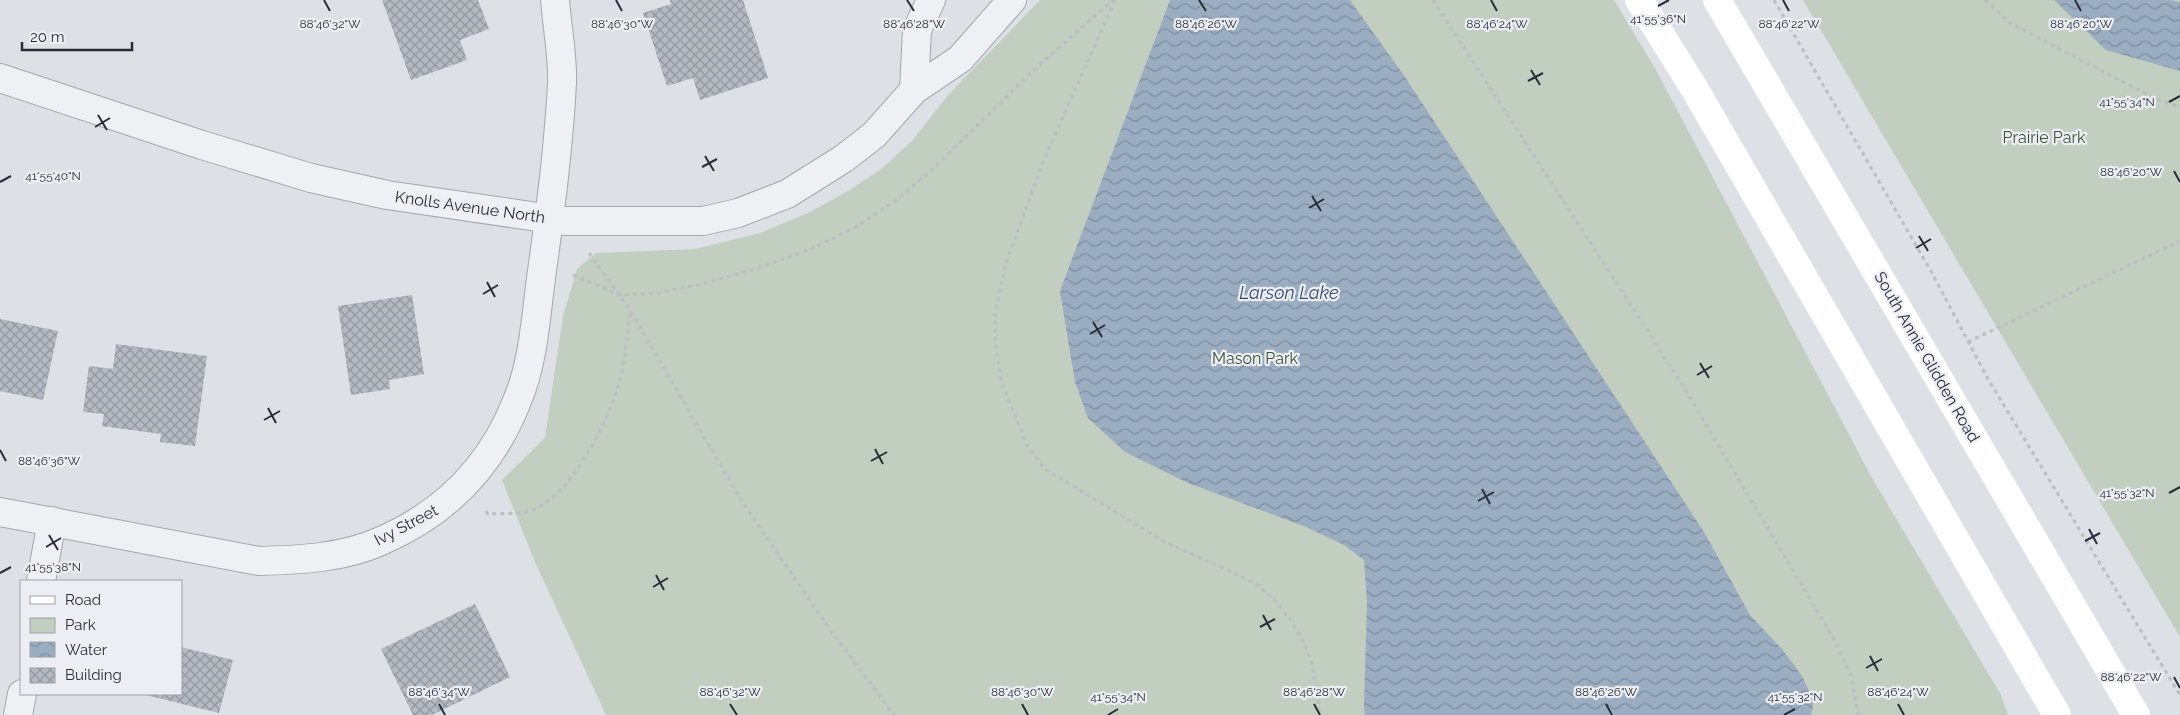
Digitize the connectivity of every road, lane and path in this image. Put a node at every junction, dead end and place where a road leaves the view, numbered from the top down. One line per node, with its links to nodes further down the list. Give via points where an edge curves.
1 (555, 0): 13 (street, Ivy Street, via 562,81)
2 (931, 0): 11 (street, via 917,30)
3 (1012, 0): 11 (street, Knolls Avenue North, via 960,59)
4 (1115, 0): 25 (path, via 1043,162 1006,263 995,313 1002,384 1028,447 1045,469 1164,542 1258,585 1276,602 1303,641 1312,664)
5 (1433, 0): 26 (path, via 1680,381 1835,641 1851,676)
6 (1639, 0): 27 (main road, via 1694,88)
7 (1717, 0): 28 (main road, South Annie Glidden Road)
8 (1774, 0): 16 (path, via 1927,264)
9 (1986, 0): 12 (path, via 2010,23 2156,98)
10 (0, 78): 13 (street, Knolls Avenue North, via 311,178 387,195)
11 (914, 90): 13 (street, Knolls Avenue North, via 874,135 843,159 787,194 738,213 703,221)
12 (2180, 107)
13 (558, 220): 15 (path); 17 (street, Ivy Street, via 518,401 494,450)
14 (2180, 241): 16 (path)
15 (630, 310): 17 (path, via 620,380 608,413 594,442 552,499 522,512 488,514); 24 (path, via 741,500 824,621)
16 (1968, 342): 22 (path)
17 (466, 484): 19 (street, Ivy Street, via 442,506 381,542 346,552 290,560 259,561)
18 (0, 512): 19 (street, Ivy Street)
19 (52, 522): 20 (street)
20 (41, 580)
21 (22, 695): 23 (street)
22 (2180, 695)
23 (18, 715)
24 (894, 715)
25 (1320, 715)
26 (1858, 715)
27 (2057, 715)
28 (2136, 715)

